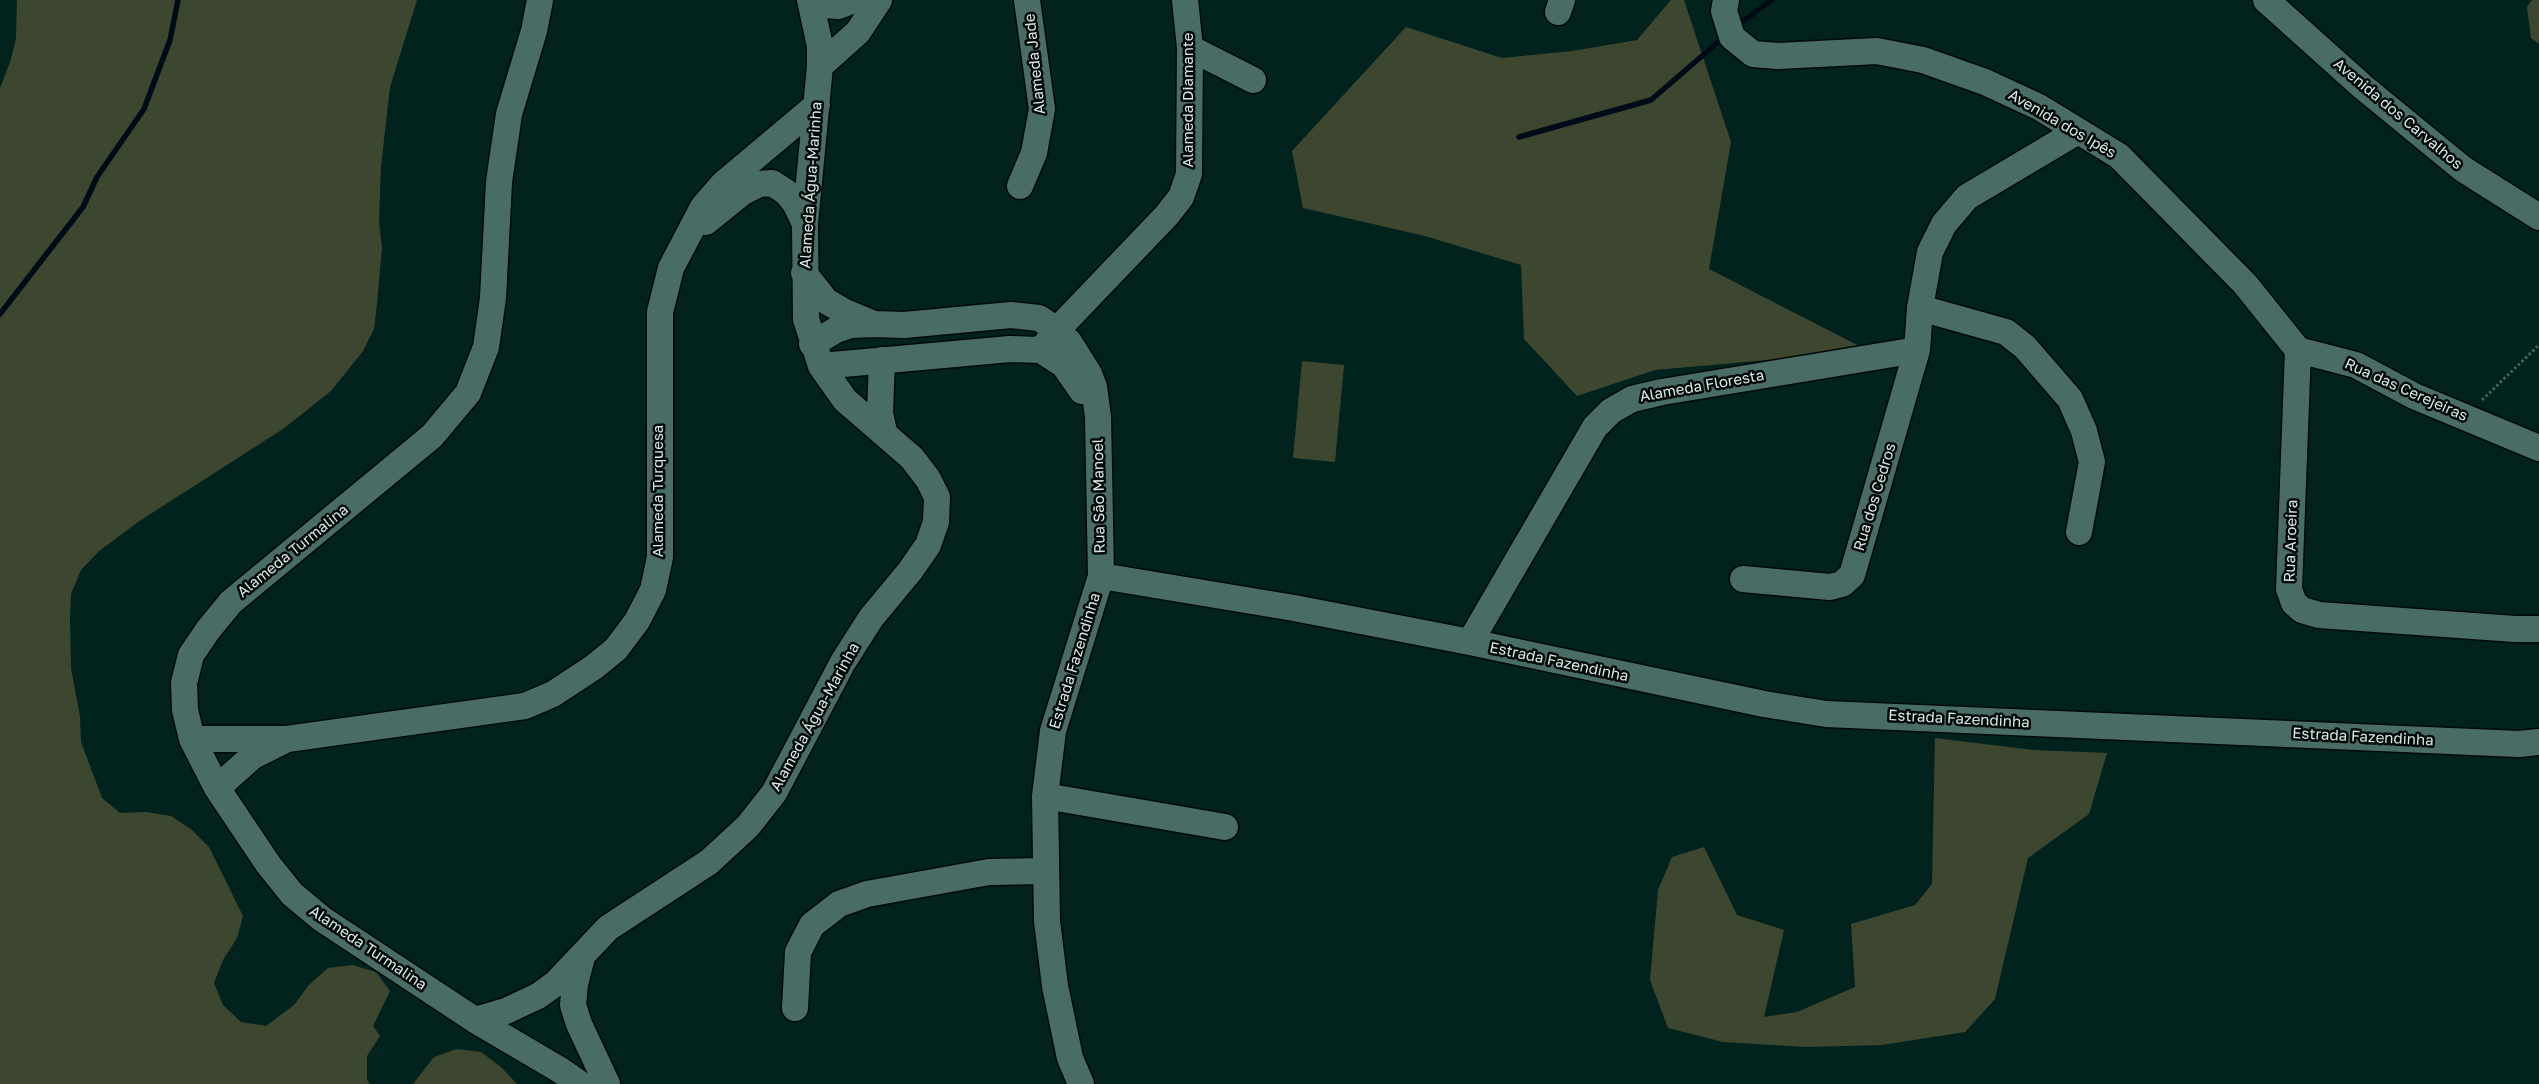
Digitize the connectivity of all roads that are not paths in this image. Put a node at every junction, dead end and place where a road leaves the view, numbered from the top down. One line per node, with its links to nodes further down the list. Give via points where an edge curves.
1 (540, 0): 38 (street, Alameda Turmalina, via 509,114 499,182 493,298 486,347 468,393 432,436 232,602 208,630 191,655 184,683 185,710)
2 (854, 0): 8 (street, via 838,6)
3 (879, 0): 10 (street, via 858,32)
4 (1027, 0): 14 (street, Alameda Jade, via 1042,109 1034,153)
5 (1185, 0): 9 (street, Alameda Diamante)
6 (1726, 0): 13 (street, Avenida dos Ipês, via 1724,11 1732,37 1753,54 1778,56 1877,51 1923,60 1985,82 2038,107)
7 (2266, 0): 15 (street, Avenida dos Carvalhos, via 2463,169)
8 (811, 2): 10 (street, Alameda Água-Marinha, via 820,46)
9 (1190, 48): 11 (street); 23 (street, Alameda Diamante, via 1188,174 1181,198)
10 (820, 66): 12 (street, Alameda Água-Marinha)
11 (1253, 80)
12 (817, 105): 16 (street, Alameda Água-Marinha); 17 (street, Alameda Turquesa, via 723,184 703,207)
13 (2078, 131): 19 (street, Rua dos Cedros, via 1967,196 1944,224 1930,252); 27 (street, Avenida dos Ipês, via 2119,156 2170,205 2245,284)
14 (1020, 186)
15 (2539, 217)
16 (805, 224): 17 (street, Alameda Turquesa, via 786,192 772,183 759,184 708,219); 18 (street, Alameda Água-Marinha)
17 (682, 246): 39 (street, Alameda Turquesa, via 671,268 660,312 660,557 653,590 637,621 616,649 553,694 525,706)
18 (804, 273): 21 (street, via 826,301); 28 (street, Alameda Água-Marinha, via 806,319)
19 (1920, 308): 26 (street, Rua dos Cedros); 33 (street, via 2006,332 2026,347 2070,399 2084,431 2092,462)
20 (1011, 315): 22 (street); 23 (street, via 1039,318); 24 (street)
21 (874, 324): 22 (street); 28 (street, via 851,325 836,330)
22 (904, 325): 29 (street)
23 (1058, 330): 25 (street, Alameda Diamante); 30 (street, Rua São Manoel, via 1089,374)
24 (1010, 350): 25 (street); 29 (street)
25 (1042, 350): 30 (street, Rua São Manoel, via 1071,373)
26 (1917, 350): 35 (street, Rua dos Cedros, via 1852,575 1842,584 1830,587); 37 (street, Alameda Floresta, via 1662,392 1632,399 1611,411 1595,427)
27 (2298, 350): 32 (street, Rua das Cerejeiras, via 2356,365 2414,396); 36 (street, Rua Aroeira, via 2289,589 2294,603 2302,610 2319,615)
28 (817, 355): 29 (street); 31 (street, Alameda Água-Marinha, via 845,400)
29 (893, 359): 31 (street, via 880,413)
30 (1098, 416): 34 (street, Rua São Manoel)
31 (884, 432): 45 (street, Alameda Água-Marinha, via 912,458 928,479 936,497 936,522 928,545 870,618 843,662 774,793 748,826 709,862 608,928)
32 (2539, 448)
33 (2079, 532)
34 (1101, 576): 37 (street, Estrada Fazendinha); 42 (street, Estrada Fazendinha, via 1053,731)
35 (1743, 579)
36 (2539, 629)
37 (1470, 642): 40 (street, Estrada Fazendinha, via 1614,674 1826,714 2510,744)
38 (192, 739): 39 (street, Alameda Turquesa); 41 (street, Alameda Turmalina)
39 (287, 739): 41 (street, Alameda Turquesa, via 253,756)
40 (2539, 742)
41 (217, 788): 47 (street, Alameda Turmalina, via 292,894 322,919)
42 (1045, 796): 43 (street); 44 (street, Estrada Fazendinha)
43 (1225, 827)
44 (1045, 871): 46 (street, via 989,872 867,894 839,904 812,925 798,952); 50 (street, Estrada Fazendinha, via 1055,986 1070,1058)
45 (582, 956): 47 (street, Alameda Água-Marinha, via 538,996 506,1012); 49 (street, Alameda Água-Marinha, via 573,1004 579,1024)
46 (794, 1008)
47 (475, 1020): 48 (street, Alameda Turmalina)
48 (580, 1084)
49 (608, 1084)
50 (1081, 1084)

